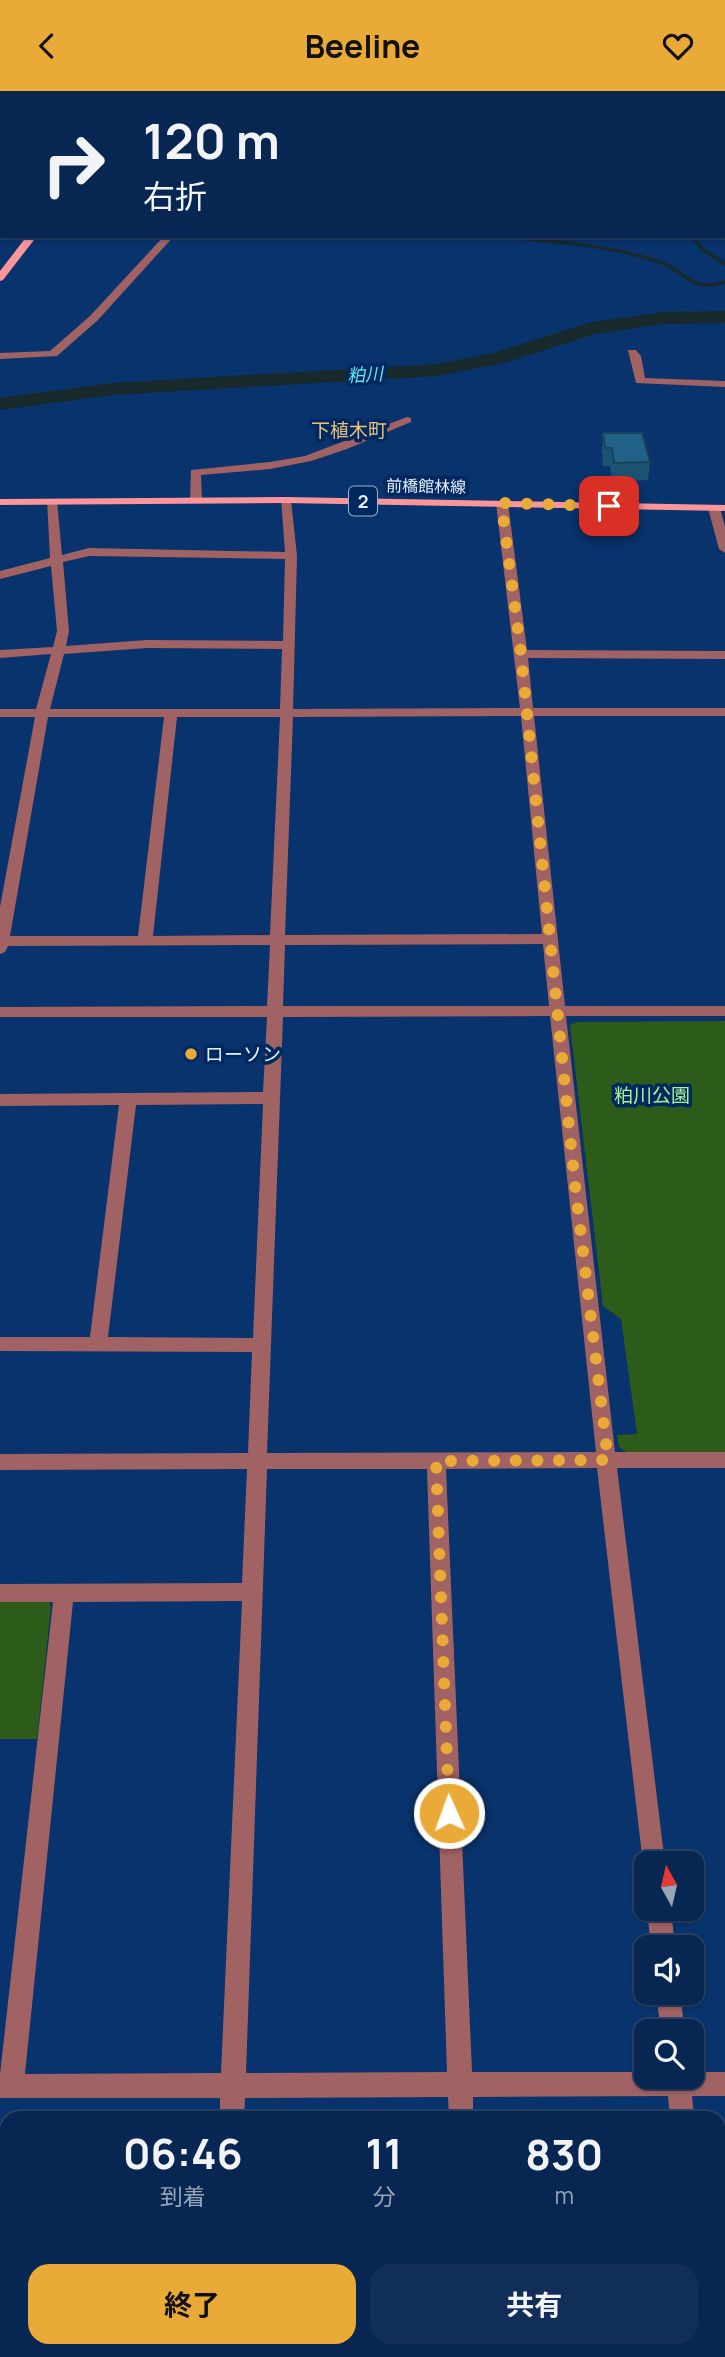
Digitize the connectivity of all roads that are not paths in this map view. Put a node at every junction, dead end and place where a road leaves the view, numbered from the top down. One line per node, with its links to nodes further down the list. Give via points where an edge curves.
1 (616, 91): 2 (street)
2 (624, 91)
3 (30, 238): 5 (main road)
4 (167, 238): 7 (street, via 94,318 53,353)
5 (0, 278)
6 (632, 352): 8 (street, via 640,381)
7 (0, 356)
8 (725, 384)
9 (407, 420): 10 (street, via 293,463 195,472)
10 (196, 500): 11 (main road, 前橋館林線 / 2); 13 (main road, 前橋館林線 / 2)
11 (285, 500): 14 (main road, 前橋館林線 / 2); 17 (street)
12 (0, 502): 13 (main road, 前橋館林線 / 2)
13 (51, 502): 18 (street)
14 (502, 503): 15 (main road, 前橋館林線 / 2); 23 (street)
15 (720, 508): 16 (street)
16 (725, 549)
17 (291, 556): 18 (street, via 89,552); 20 (street)
18 (58, 560): 19 (street); 21 (street, via 63,631)
19 (0, 575)
20 (289, 645): 21 (street, via 147,644); 25 (street)
21 (59, 650): 22 (street); 29 (street)
22 (0, 654)
23 (521, 654): 24 (street); 26 (street)
24 (725, 655)
25 (286, 712): 26 (street); 30 (street); 33 (street)
26 (527, 712): 27 (street); 31 (street)
27 (725, 712)
28 (0, 713): 29 (street)
29 (42, 713): 30 (street); 34 (street)
30 (171, 713): 32 (street)
31 (551, 939): 33 (street); 35 (street)
32 (145, 941): 33 (street); 34 (street)
33 (277, 941): 38 (street)
34 (1, 945)
35 (559, 1011): 36 (street); 38 (street); 45 (street)
36 (725, 1011)
37 (0, 1012): 38 (street)
38 (275, 1012): 39 (street)
39 (270, 1098): 41 (street); 44 (street)
40 (0, 1100): 41 (street)
41 (128, 1100): 43 (street)
42 (0, 1344): 43 (street)
43 (99, 1344): 44 (street)
44 (262, 1345): 47 (street)
45 (608, 1460): 46 (street); 48 (street); 53 (street)
46 (725, 1460)
47 (257, 1461): 48 (street); 49 (street); 51 (street)
48 (436, 1461): 56 (street)
49 (0, 1462)
50 (64, 1592): 51 (street); 52 (street); 58 (street)
51 (251, 1592): 59 (street)
52 (0, 1593)
53 (653, 1851)
54 (634, 2081): 56 (street)
55 (704, 2082): 57 (street)
56 (460, 2084): 59 (street); 62 (street)
57 (725, 2084)
58 (5, 2086): 59 (street)
59 (233, 2087): 61 (street)
60 (679, 2089): 63 (street)
61 (232, 2111)
62 (461, 2111)
63 (681, 2111)

